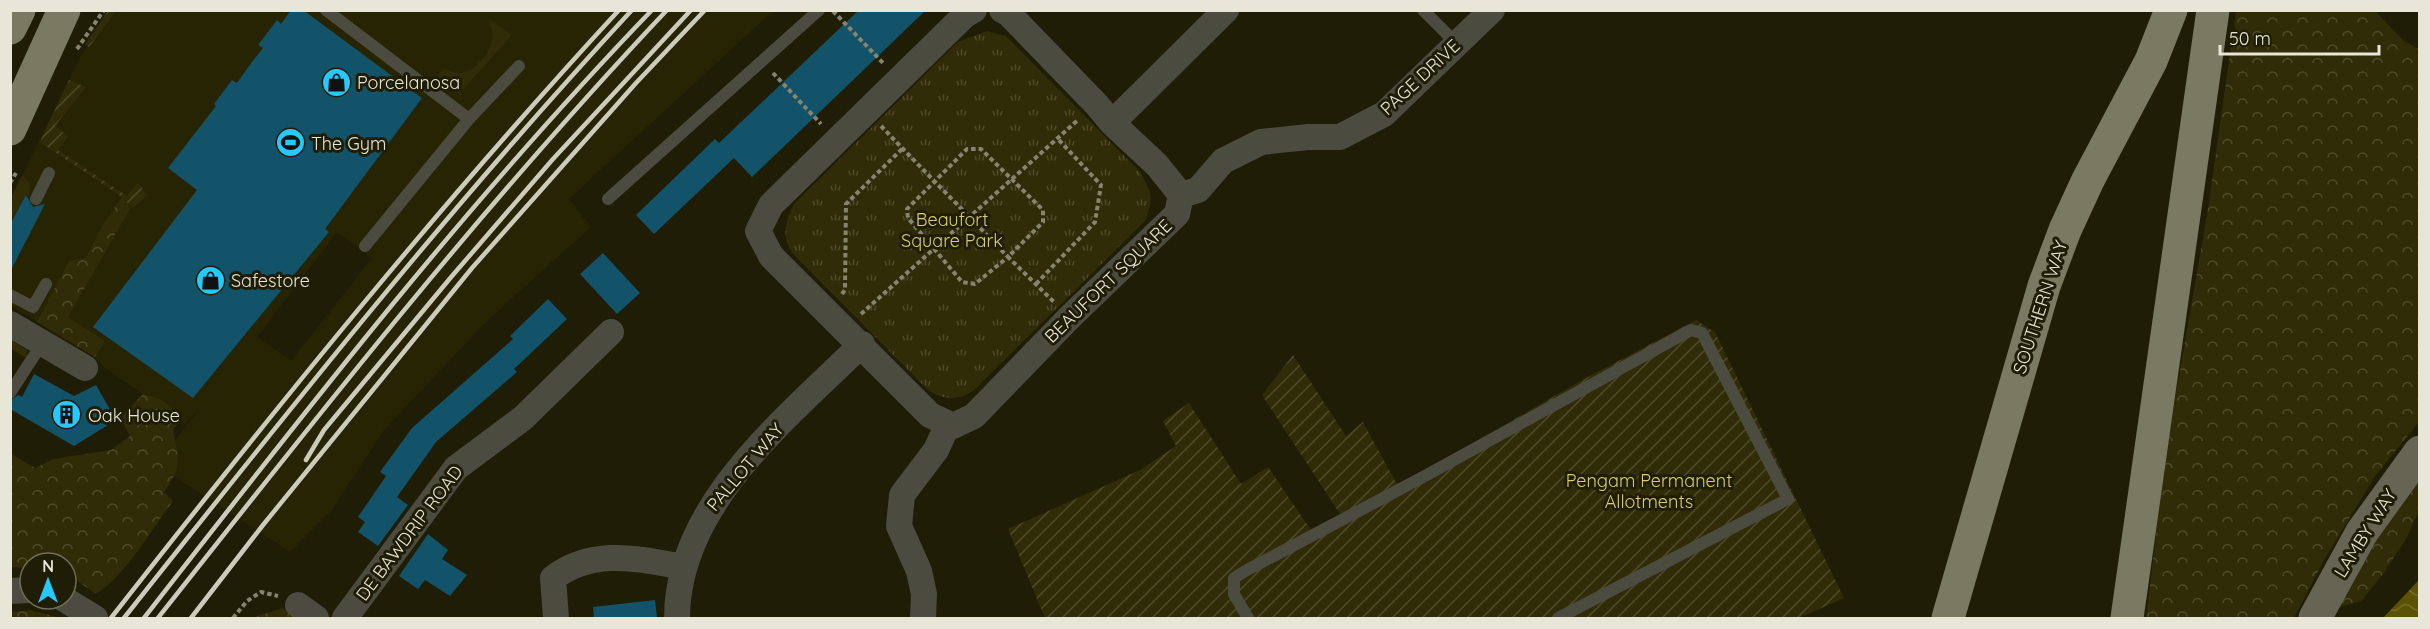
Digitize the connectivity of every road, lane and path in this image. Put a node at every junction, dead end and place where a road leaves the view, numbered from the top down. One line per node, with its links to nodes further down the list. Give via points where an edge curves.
1 (19, 10): 14 (main road)
2 (64, 10): 20 (main road)
3 (104, 10): 16 (path)
4 (326, 10): 23 (lane)
5 (819, 10): 17 (lane)
6 (833, 10): 19 (path)
7 (974, 10): 19 (street)
8 (1002, 10): 22 (street)
9 (1226, 10): 22 (street)
10 (1423, 10): 15 (lane)
11 (1492, 10): 15 (street, PAGE DRIVE)
12 (2170, 10): 63 (main road, SOUTHERN WAY, via 2151,61 2065,230 2044,286)
13 (2213, 10): 64 (main road)
14 (10, 28)
15 (1457, 44): 32 (street, PAGE DRIVE, via 1384,114 1340,137 1261,142 1224,161 1198,190)
16 (75, 54)
17 (762, 61): 25 (path); 34 (lane)
18 (519, 66): 23 (lane)
19 (900, 81): 21 (street)
20 (15, 109)
21 (868, 112): 25 (street); 26 (path)
22 (1104, 114): 24 (path); 32 (street, via 1157,165)
23 (469, 119): 36 (lane)
24 (1057, 138): 29 (path); 40 (path, via 1101,185 1095,222)
25 (838, 141): 48 (street, via 771,205 758,231 771,256)
26 (903, 148): 30 (path); 42 (path, via 846,204 845,291)
27 (16, 173): 31 (path)
28 (49, 173): 33 (lane)
29 (1012, 179): 30 (path, via 981,149 967,149); 35 (path); 38 (path, via 1042,210 1042,222)
30 (935, 181): 35 (path); 37 (path, via 907,209 908,218)
31 (10, 183)
32 (1181, 195): 44 (street, BEAUFORT SQUARE, via 1177,214)
33 (36, 199)
34 (608, 199)
35 (969, 217): 37 (path); 38 (path)
36 (365, 246)
37 (934, 249): 38 (path, via 962,282 975,284); 43 (path, via 860,315)
38 (1008, 257): 40 (path)
39 (46, 284): 41 (lane, via 33,307)
40 (1036, 284): 44 (path)
41 (10, 295)
42 (839, 297)
43 (853, 309)
44 (1070, 317): 51 (street, BEAUFORT SQUARE, via 974,416 953,426)
45 (10, 324): 47 (street)
46 (611, 332): 56 (street, DE BAWDRIP ROAD, via 523,418 456,468)
47 (43, 342): 49 (street); 50 (lane)
48 (856, 350): 51 (street, via 930,415); 53 (street, PALLOT WAY, via 760,444 707,512)
49 (85, 368)
50 (10, 393)
51 (948, 424): 60 (street, via 936,450 902,495 899,526 919,571)
52 (2420, 452): 65 (street, LAMBY WAY, via 2362,532)
53 (684, 567): 57 (street, via 638,559 590,559 568,567 553,578); 58 (street, PALLOT WAY); 59 (street)
54 (307, 612): 55 (path, via 284,597 261,592)
55 (233, 618)
56 (345, 618)
57 (556, 618)
58 (677, 618)
59 (693, 618)
60 (924, 618)
61 (1248, 618): 62 (lane, via 1234,594 1234,578 1691,330 1702,333 1788,499)
62 (1558, 618)
63 (1947, 618)
64 (2127, 618)
65 (2315, 618)

